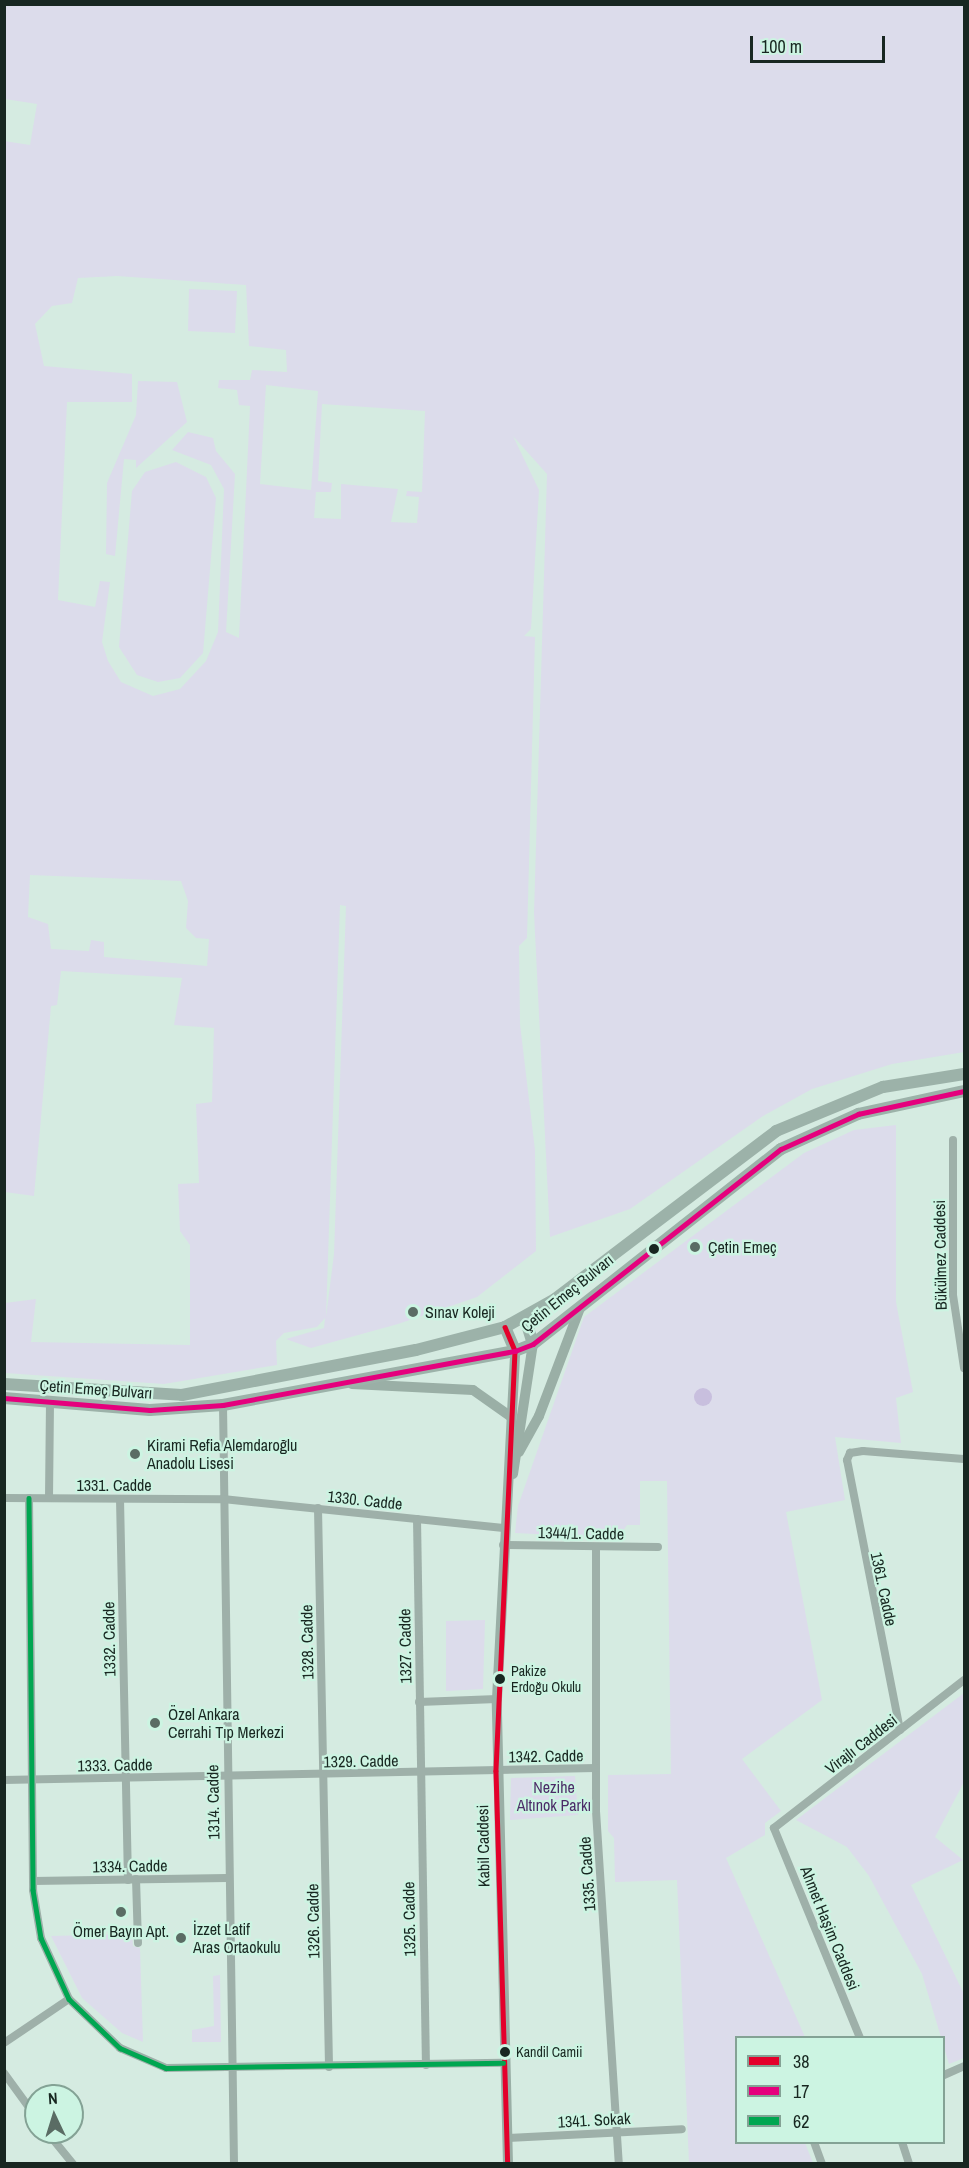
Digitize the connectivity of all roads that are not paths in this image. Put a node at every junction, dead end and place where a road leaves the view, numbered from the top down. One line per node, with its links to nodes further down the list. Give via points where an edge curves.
1 (964, 1074): 5 (main road, Çetin Emeç Bulvarı, via 883,1087 777,1131)
2 (964, 1091): 4 (main road, Çetin Emeç Bulvarı, via 858,1114 781,1149)
3 (953, 1140): 9 (street, Bükülmez Caddesi, via 953,1295)
4 (580, 1308): 7 (main road, Çetin Emeç Bulvarı); 16 (main road, via 539,1416)
5 (525, 1318): 6 (main road, Çetin Emeç Bulvarı); 7 (main road)
6 (506, 1327): 8 (main road); 11 (main road, Çetin Emeç Bulvarı, via 416,1350 182,1395)
7 (533, 1344): 8 (main road, Çetin Emeç Bulvarı); 16 (main road, Kabil Caddesi)
8 (515, 1352): 10 (main road, Çetin Emeç Bulvarı); 15 (main road, Kabil Caddesi)
9 (964, 1368)
10 (340, 1383): 14 (main road, Çetin Emeç Bulvarı); 15 (main road, via 473,1390)
11 (4, 1384)
12 (4, 1398): 13 (main road, Çetin Emeç Bulvarı)
13 (50, 1403): 14 (main road, Çetin Emeç Bulvarı, via 150,1410); 20 (street)
14 (223, 1405): 22 (street, 1314. Cadde)
15 (510, 1416): 25 (main road, Kabil Caddesi)
16 (516, 1458): 25 (main road, Kabil Caddesi)
17 (964, 1459): 32 (street, 1361. Cadde, via 850,1453 848,1482)
18 (4, 1498): 19 (street, 1331. Cadde)
19 (29, 1498): 20 (street, 1331. Cadde); 40 (street)
20 (49, 1498): 21 (street, 1331. Cadde)
21 (120, 1499): 22 (street, 1331. Cadde); 38 (street, 1332. Cadde)
22 (223, 1499): 23 (street, 1330. Cadde); 37 (street, 1314. Cadde)
23 (318, 1508): 24 (street, 1330. Cadde); 36 (street, 1328. Cadde)
24 (417, 1519): 25 (street, 1330. Cadde); 31 (street, 1327. Cadde)
25 (504, 1528): 26 (main road, Kabil Caddesi)
26 (503, 1545): 27 (street, 1344/1. Cadde); 30 (main road, Kabil Caddesi)
27 (596, 1547): 28 (street, 1344/1. Cadde); 33 (street, 1335. Cadde)
28 (658, 1547)
29 (964, 1680): 32 (street, Virajlı Caddesi)
30 (497, 1699): 31 (street); 34 (main road, Kabil Caddesi)
31 (418, 1702): 35 (street, 1327. Cadde)
32 (900, 1730): 41 (street, Virajlı Caddesi)
33 (596, 1768): 34 (street, 1342. Cadde); 58 (street, 1335. Cadde)
34 (496, 1771): 35 (street, 1329. Cadde); 49 (main road, Kabil Caddesi)
35 (419, 1773): 36 (street, 1329. Cadde); 50 (street, 1325. Cadde)
36 (324, 1775): 37 (street, 1329. Cadde); 52 (street, 1326. Cadde)
37 (226, 1778): 38 (street, 1333. Cadde); 42 (street, 1314. Cadde)
38 (125, 1779): 40 (street, 1333. Cadde); 43 (street, 1332. Cadde)
39 (4, 1780): 40 (street, 1333. Cadde)
40 (31, 1780): 44 (street)
41 (774, 1828): 47 (street, Ahmet Haşim Caddesi)
42 (227, 1878): 43 (street, 1334. Cadde); 53 (street, 1314. Cadde)
43 (132, 1879): 44 (street, 1334. Cadde); 45 (street, 1332. Cadde)
44 (33, 1881): 46 (street, via 41,1938)
45 (138, 1943)
46 (69, 1999): 48 (street); 53 (street, via 120,2048 147,2063)
47 (860, 2036)
48 (4, 2043)
49 (503, 2063): 50 (street); 59 (main road, Kabil Caddesi)
50 (426, 2065): 52 (street)
51 (964, 2066): 55 (street)
52 (329, 2067): 53 (street)
53 (232, 2069): 64 (street, 1314. Cadde)
54 (4, 2073): 56 (street)
55 (945, 2075)
56 (24, 2100)
57 (682, 2129): 58 (street, 1341. Sokak)
58 (617, 2132): 59 (street, 1341. Sokak); 66 (street, 1335. Cadde)
59 (507, 2138): 65 (main road, Kabil Caddesi)
60 (57, 2144): 63 (street)
61 (815, 2144): 67 (street)
62 (903, 2144): 68 (street)
63 (72, 2163)
64 (234, 2163)
65 (508, 2163)
66 (619, 2163)
67 (822, 2163)
68 (909, 2163)

